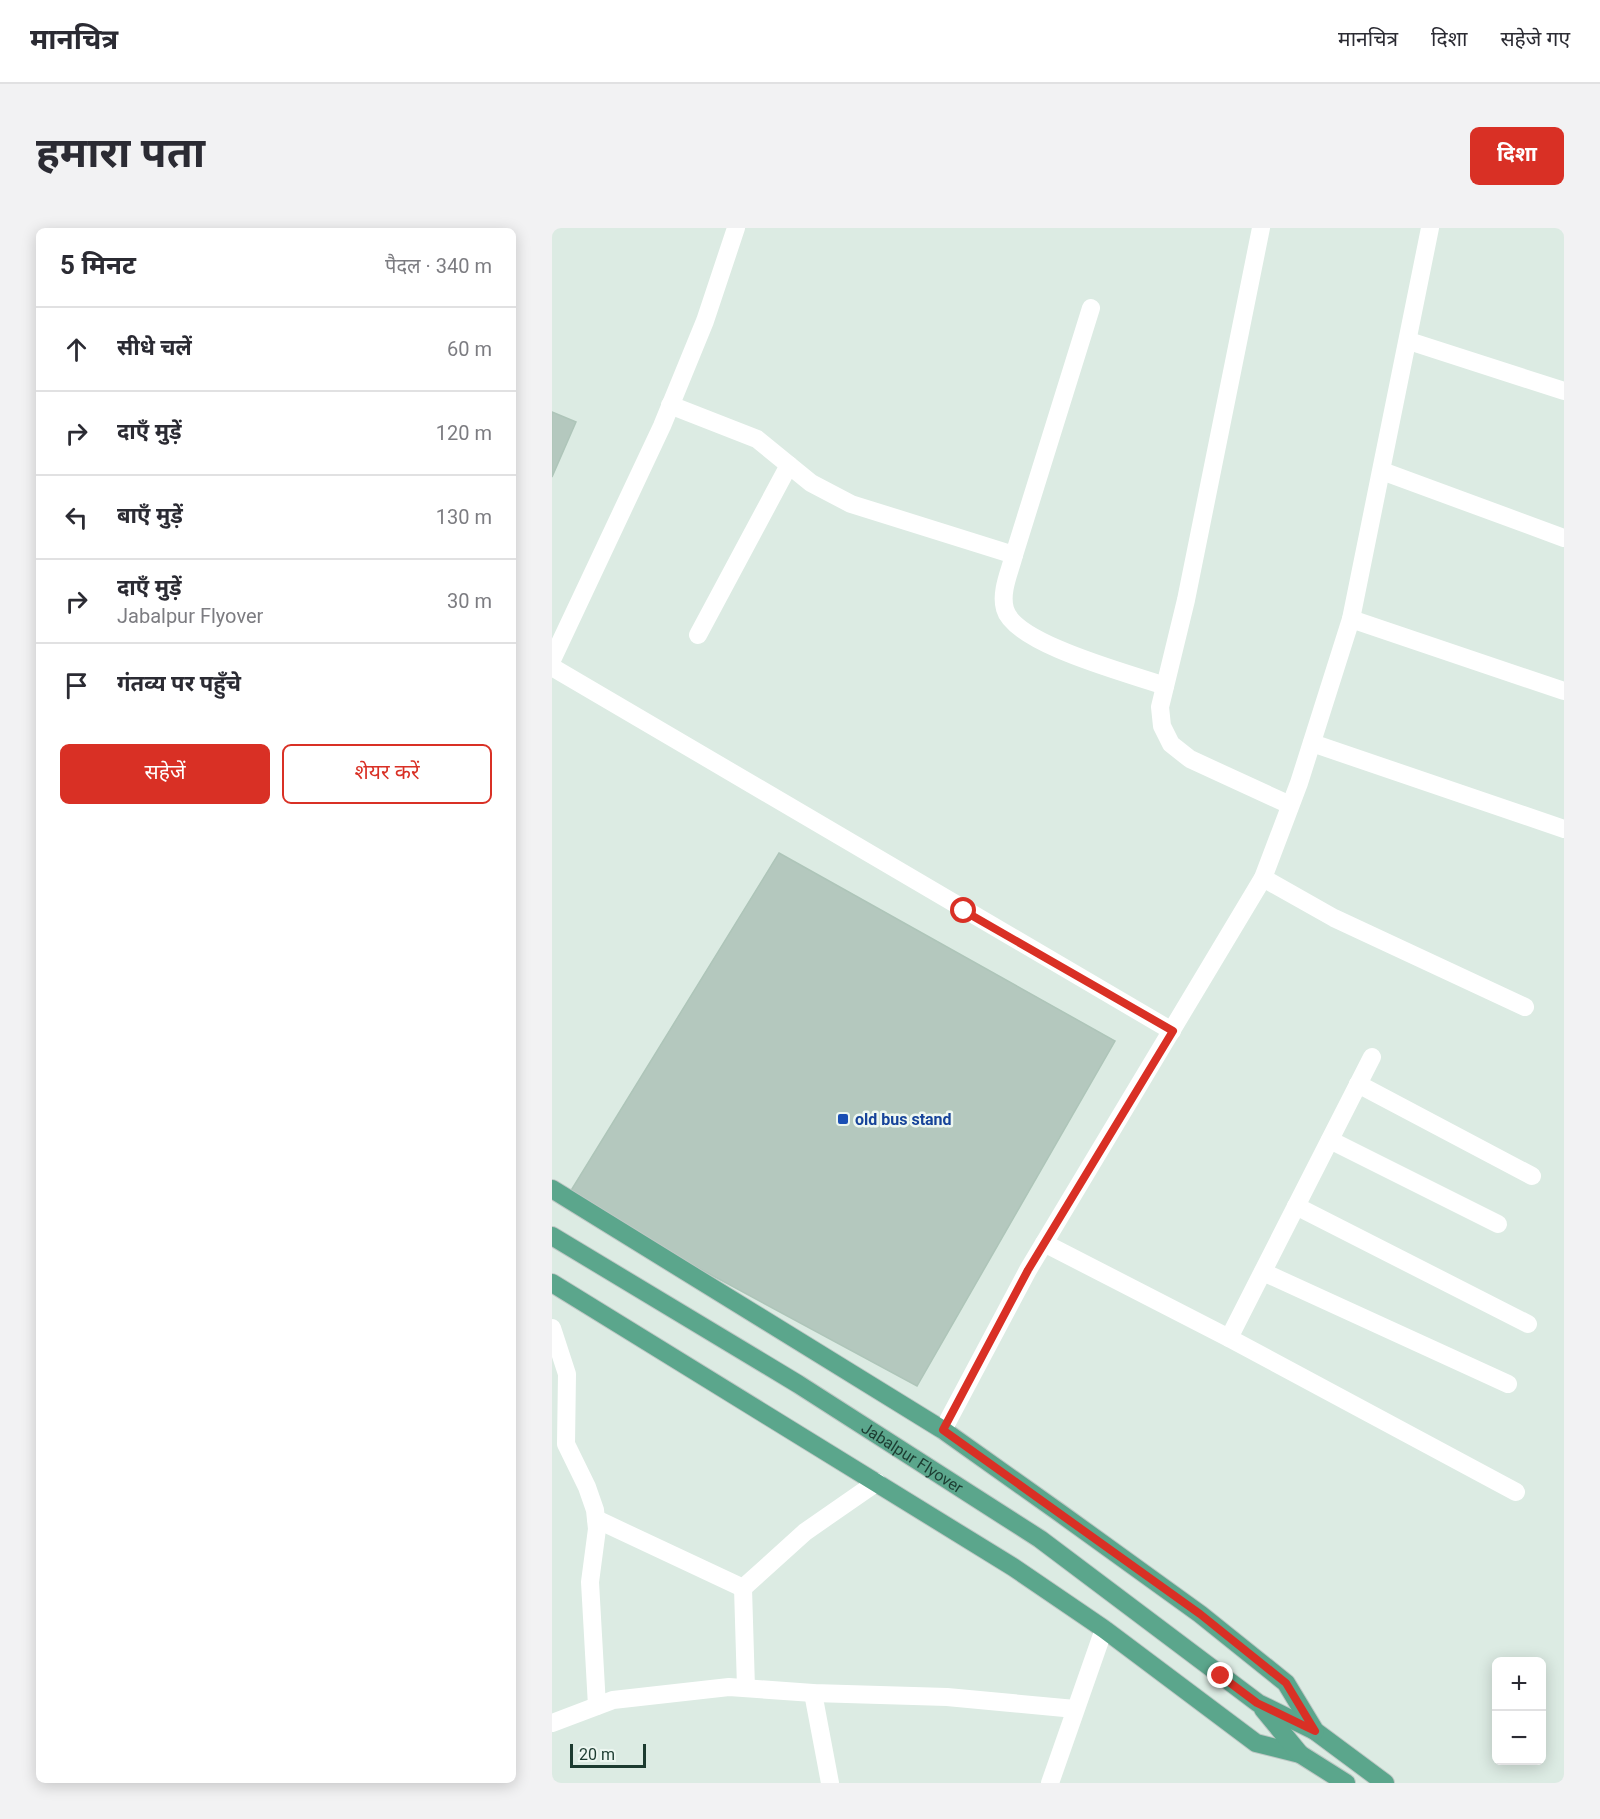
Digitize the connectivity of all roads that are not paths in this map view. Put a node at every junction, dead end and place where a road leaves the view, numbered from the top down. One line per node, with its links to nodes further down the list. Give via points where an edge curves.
1 (736, 228): 7 (street, via 705,321)
2 (1261, 228): 16 (street)
3 (1430, 228): 5 (street)
4 (1091, 308): 11 (street)
5 (1409, 341): 6 (street); 9 (street)
6 (1564, 391)
7 (670, 405): 8 (street, via 758,439); 14 (street)
8 (789, 465): 11 (street, via 811,483 851,504); 13 (street)
9 (1382, 471): 10 (street); 12 (street)
10 (1564, 538)
11 (1014, 555): 16 (street, via 1004,594 1005,610 1016,627 1047,645)
12 (1351, 619): 17 (street); 18 (street)
13 (698, 635)
14 (552, 660)
15 (552, 667): 23 (street)
16 (1165, 686): 19 (street, via 1160,707 1162,726 1171,744 1190,759)
17 (1564, 691)
18 (1312, 743): 19 (street); 20 (street)
19 (1290, 805): 21 (street)
20 (1564, 829)
21 (1263, 878): 22 (street, via 1334,918); 23 (street)
22 (1525, 1007)
23 (1173, 1031): 32 (street)
24 (1372, 1057): 25 (street)
25 (1358, 1084): 26 (street); 27 (street)
26 (1329, 1140): 29 (street); 30 (street)
27 (1532, 1176)
28 (552, 1189): 39 (main road)
29 (1296, 1206): 33 (street); 35 (street)
30 (1498, 1224)
31 (552, 1236): 47 (main road, Jabalpur Flyover, via 798,1384 1040,1539)
32 (1044, 1243): 37 (street); 39 (street)
33 (1263, 1272): 37 (street); 38 (street)
34 (552, 1283): 40 (main road)
35 (1528, 1324)
36 (552, 1328): 42 (street, via 567,1374 566,1444 587,1487)
37 (1229, 1338): 41 (street)
38 (1508, 1384)
39 (943, 1430): 51 (main road, via 1200,1614 1286,1683)
40 (877, 1482): 43 (street, via 805,1532); 44 (main road)
41 (1516, 1492)
42 (596, 1519): 43 (street); 48 (street, via 590,1582)
43 (743, 1588): 45 (street)
44 (1104, 1629): 49 (street); 52 (main road, via 1256,1743)
45 (746, 1688): 46 (street); 48 (street, via 647,1695)
46 (813, 1694): 49 (street, via 947,1697); 53 (street)
47 (1257, 1703): 51 (main road, Jabalpur Flyover); 52 (main road, Jabalpur Flyover)
48 (597, 1706): 50 (street)
49 (1075, 1709): 54 (street)
50 (552, 1723)
51 (1315, 1731): 56 (main road)
52 (1300, 1754): 55 (main road)
53 (830, 1783)
54 (1050, 1783)
55 (1346, 1783)
56 (1385, 1783)

